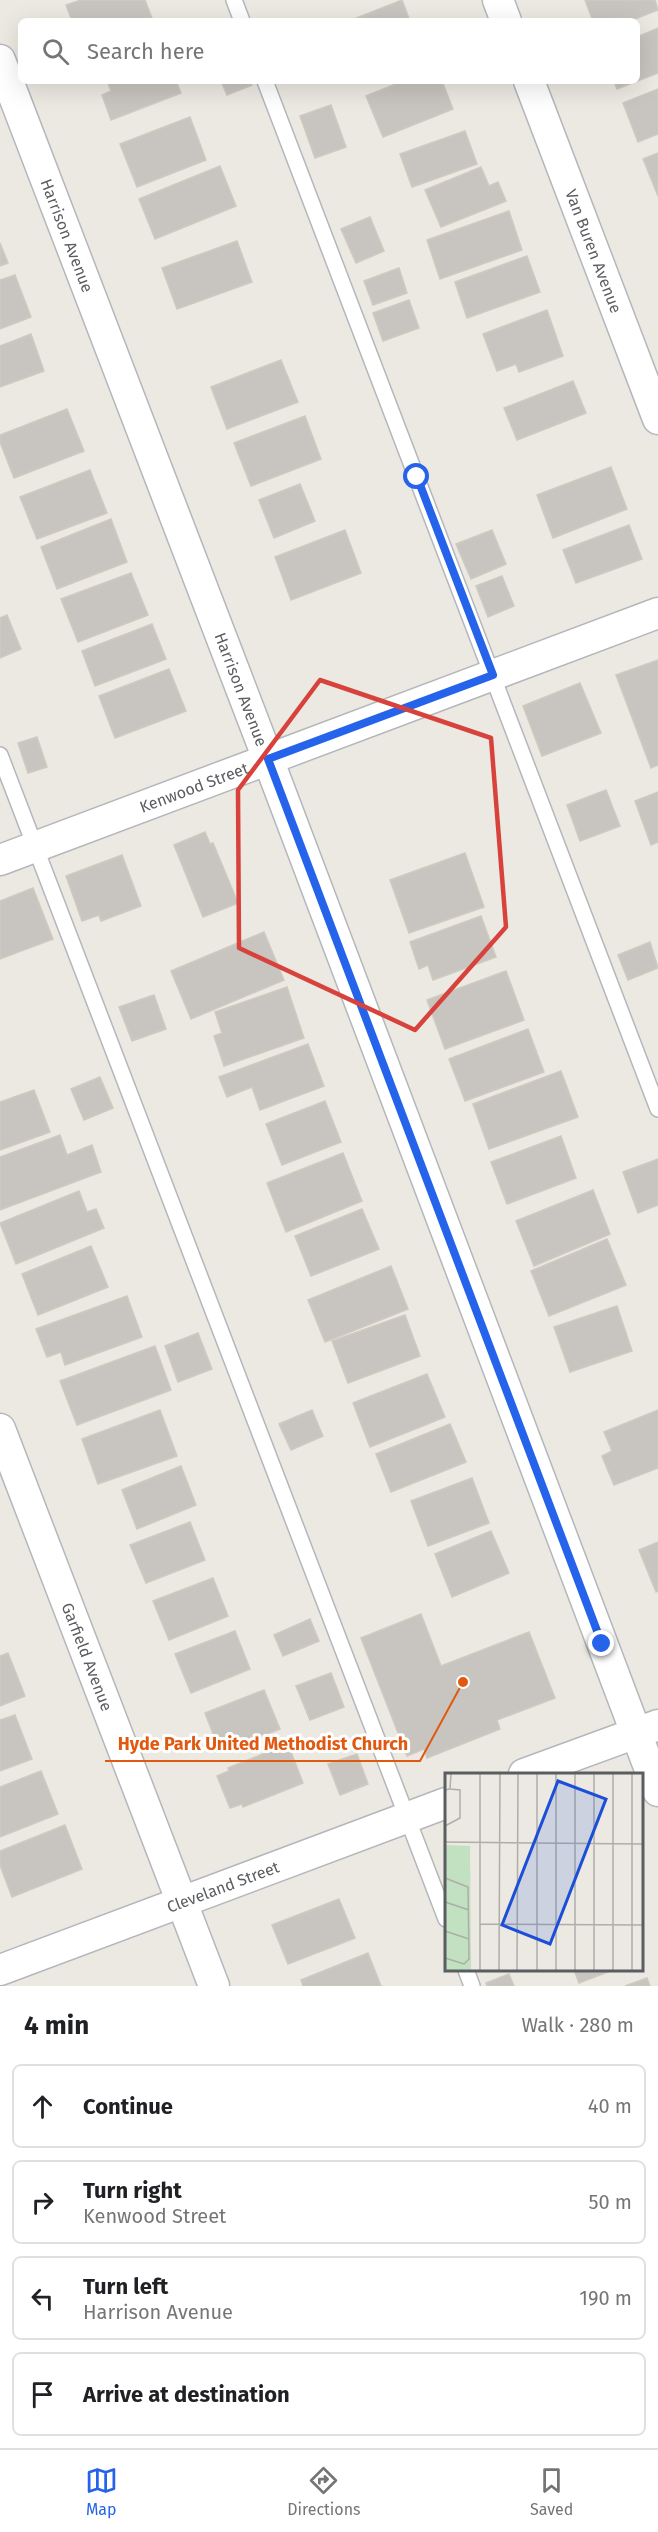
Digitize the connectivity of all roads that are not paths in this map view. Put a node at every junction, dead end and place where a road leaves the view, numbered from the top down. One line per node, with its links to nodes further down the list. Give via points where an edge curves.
1 (234, 0): 3 (lane)
2 (498, 0): 4 (street)
3 (241, 18)
4 (505, 18)
5 (0, 60): 12 (street, Harrison Avenue)
6 (267, 84): 10 (lane)
7 (530, 84): 8 (street, Van Buren Avenue)
8 (658, 419)
9 (658, 613): 10 (street, Kenwood Street)
10 (493, 675): 12 (street, Kenwood Street); 15 (lane)
11 (0, 755): 13 (lane)
12 (268, 759): 13 (street, Kenwood Street); 17 (street, Harrison Avenue)
13 (34, 847): 14 (street, Kenwood Street); 21 (lane)
14 (0, 860)
15 (658, 1109)
16 (0, 1429): 22 (street, Garfield Avenue)
17 (647, 1729): 18 (street); 19 (street, Harrison Avenue)
18 (527, 1773)
19 (658, 1791)
20 (445, 1804): 21 (street, Cleveland Street)
21 (408, 1817): 22 (street, Cleveland Street); 23 (lane)
22 (182, 1902): 24 (street, Cleveland Street); 26 (street, Garfield Avenue)
23 (445, 1914)
24 (0, 1970)
25 (465, 1971): 27 (lane)
26 (214, 1986)
27 (472, 1986)

